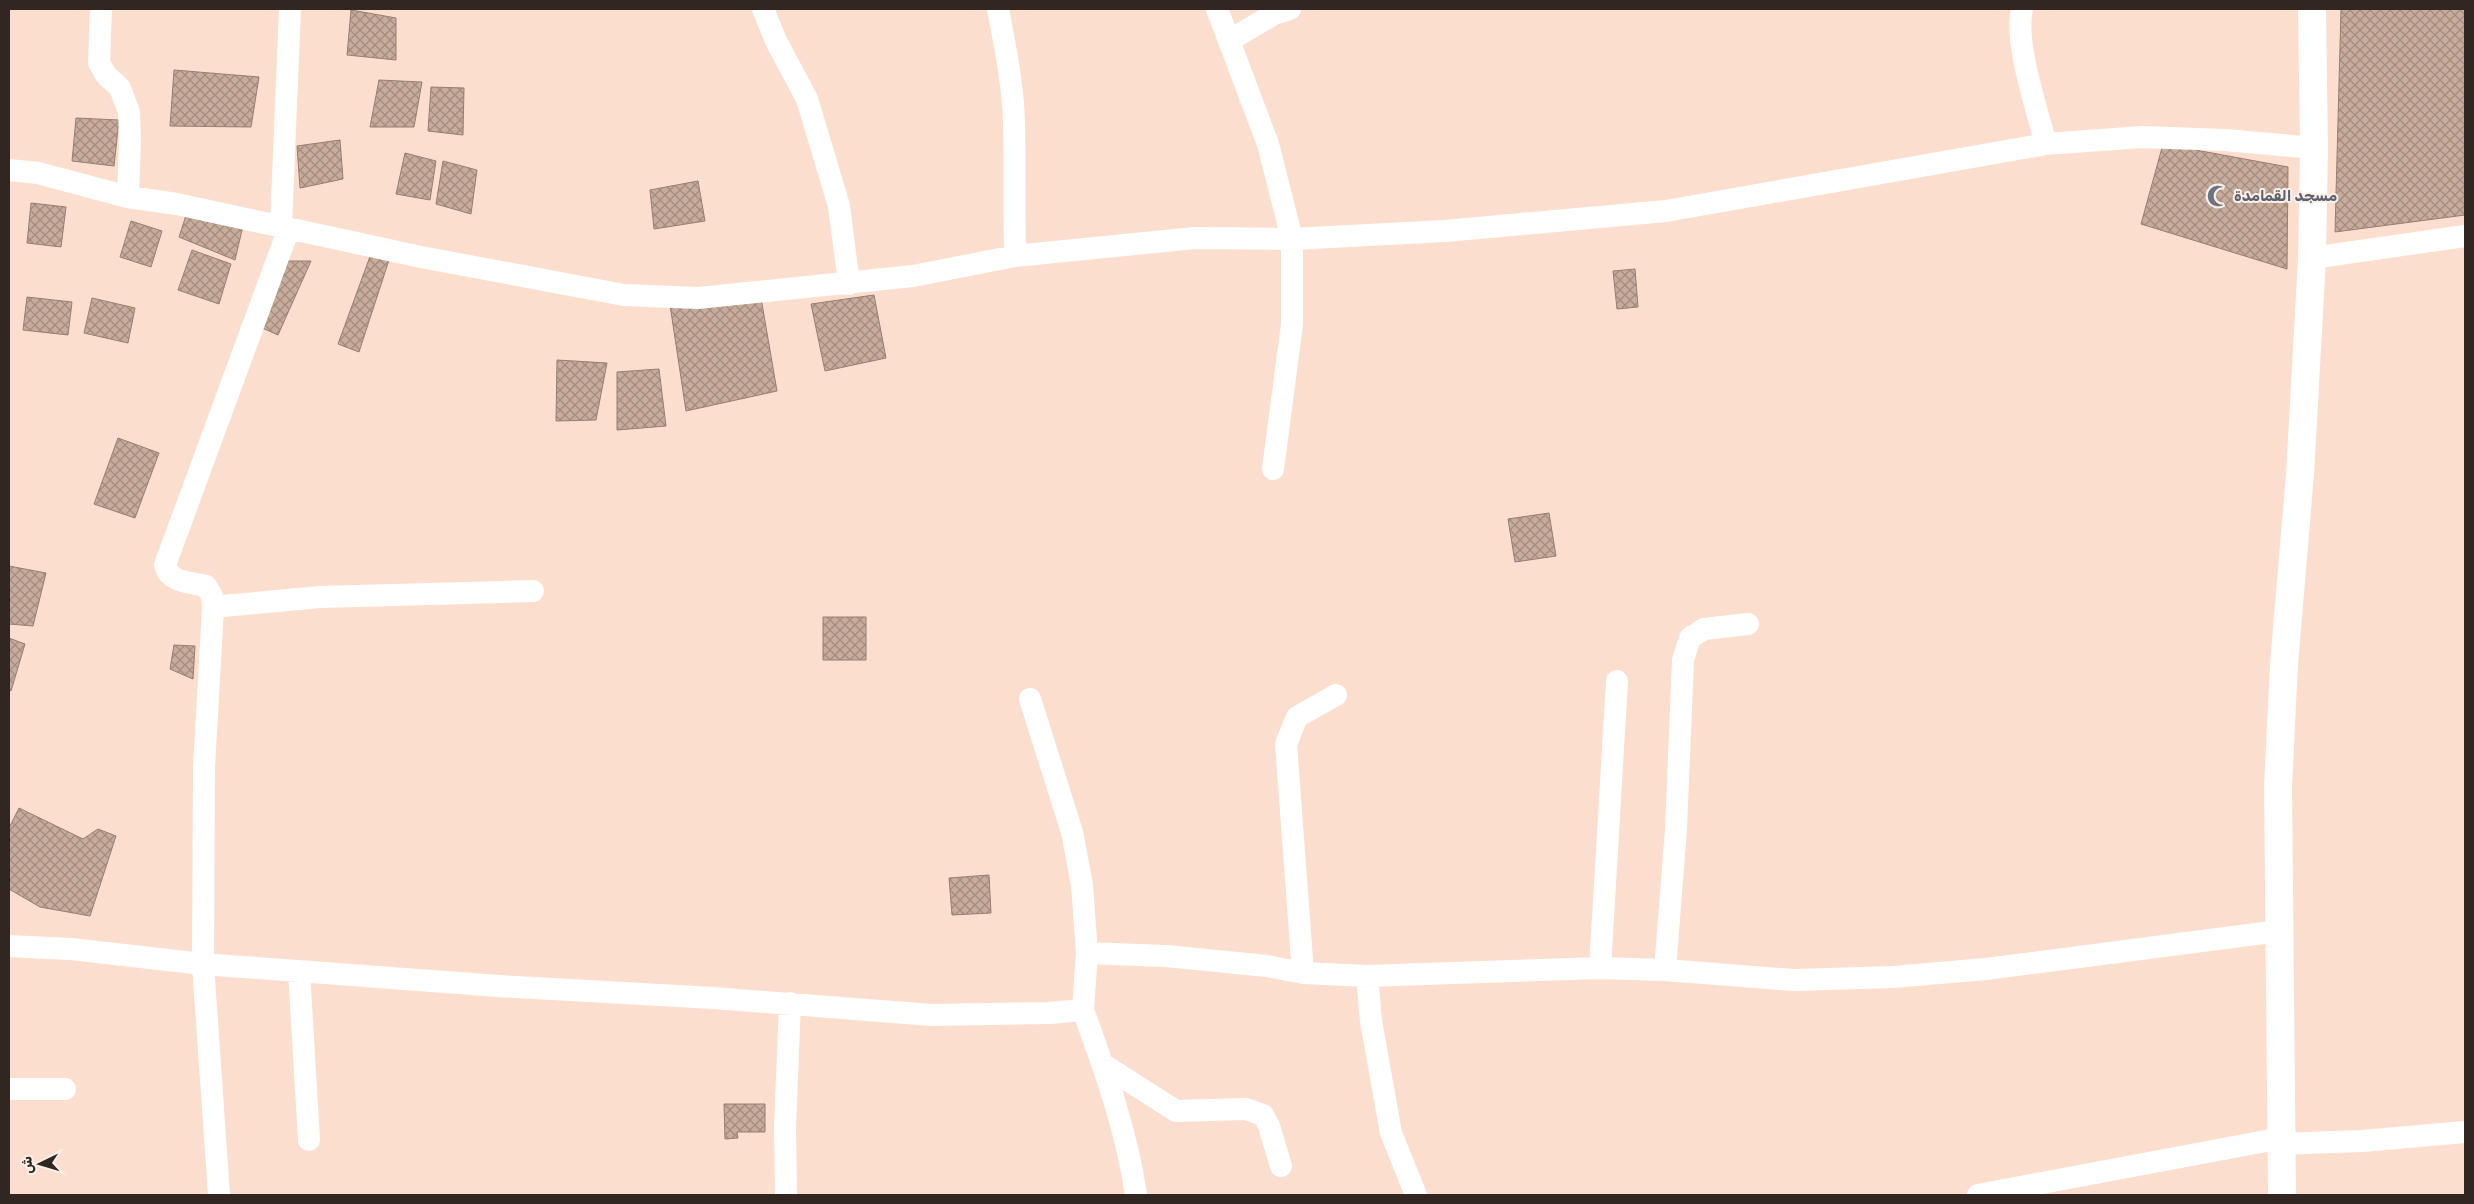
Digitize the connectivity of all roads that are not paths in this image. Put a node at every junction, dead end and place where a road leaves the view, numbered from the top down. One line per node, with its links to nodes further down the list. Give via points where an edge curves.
1 (100, 9): 13 (street, via 99,63 120,88 129,112)
2 (290, 9): 14 (street)
3 (763, 9): 19 (street, via 807,99 839,206)
4 (998, 9): 17 (street, via 1014,121)
5 (1217, 9): 9 (street)
6 (1290, 9): 9 (street, via 1274,14)
7 (2022, 9): 10 (street, via 2020,19 2026,62)
8 (2312, 9): 11 (street)
9 (1230, 40): 16 (street, via 1268,144)
10 (2046, 144): 11 (street, via 2142,137); 16 (street, via 1666,211 1445,231)
11 (2314, 148): 18 (street)
12 (9, 170): 13 (street, via 38,173)
13 (128, 197): 14 (street)
14 (285, 227): 19 (street, via 421,257 624,295 698,298); 22 (street, via 165,565 172,578 206,586 212,596)
15 (2465, 236): 18 (street)
16 (1292, 239): 17 (street, via 1195,238); 20 (street, via 1292,324)
17 (1015, 256): 19 (street, via 913,276)
18 (2312, 258): 27 (street, via 2278,786)
19 (849, 284)
20 (1273, 469)
21 (533, 591): 22 (street, via 320,597)
22 (213, 607): 30 (street, via 204,768)
23 (1748, 624): 32 (street, via 1704,629 1690,638 1683,660 1676,829)
24 (1617, 681): 31 (street)
25 (1336, 695): 34 (street, via 1297,717 1286,744)
26 (1030, 699): 29 (street, via 1072,832 1082,885)
27 (2279, 931): 32 (street, via 1986,969 1893,977 1794,980); 43 (street)
28 (9, 946): 30 (street, via 71,949)
29 (1087, 953): 34 (street, via 1166,956 1268,966); 37 (street)
30 (203, 964): 33 (street); 45 (street)
31 (1600, 968): 32 (street); 35 (street)
32 (1665, 970)
33 (299, 971): 36 (street); 42 (street)
34 (1303, 973): 35 (street)
35 (1367, 976): 48 (street, via 1371,1021 1391,1133)
36 (790, 1004): 37 (street, via 932,1014); 46 (street)
37 (1083, 1010): 38 (street)
38 (1104, 1065): 44 (street, via 1176,1111 1246,1109 1263,1115); 47 (street, via 1132,1168)
39 (9, 1089): 40 (street)
40 (65, 1089)
41 (2465, 1132): 43 (street, via 2362,1141)
42 (309, 1140)
43 (2282, 1141): 49 (street); 50 (street)
44 (1280, 1166)
45 (219, 1195)
46 (786, 1195)
47 (1136, 1195)
48 (1416, 1195)
49 (1978, 1195)
50 (2282, 1195)

